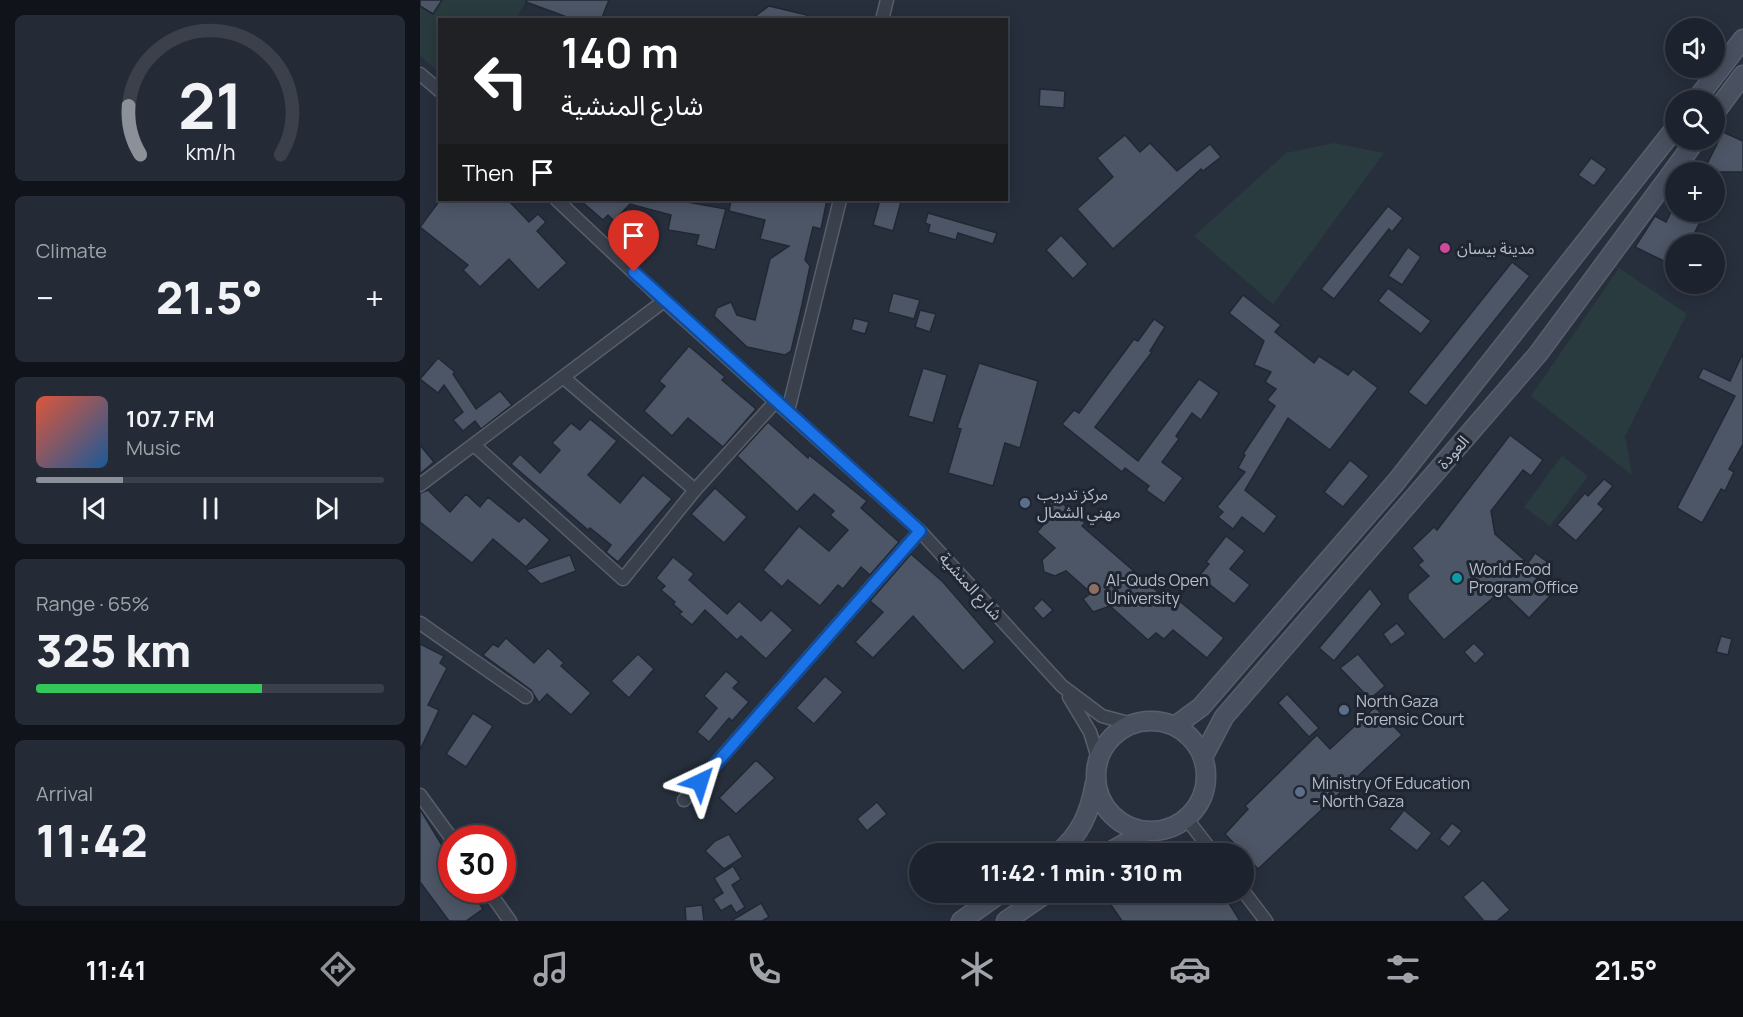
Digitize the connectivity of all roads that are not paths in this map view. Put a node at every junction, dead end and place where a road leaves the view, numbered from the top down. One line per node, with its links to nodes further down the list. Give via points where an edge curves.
1 (887, 0): 2 (street)
2 (882, 18)
3 (1743, 39): 7 (main road)
4 (420, 74): 6 (street)
5 (1743, 75): 8 (main road)
6 (438, 89)
7 (1704, 90)
8 (1725, 99)
9 (1665, 141): 25 (main road, العودة, via 1396,482 1201,707)
10 (1689, 150): 27 (main road, العودة, via 1538,354 1224,717)
11 (558, 201): 13 (street, شارع المنشية)
12 (840, 201): 16 (street)
13 (664, 301): 14 (street); 15 (street, شارع المنشية)
14 (564, 378): 17 (street); 19 (street)
15 (776, 401): 16 (street, شارع المنشية); 19 (street)
16 (788, 411): 20 (street, شارع المنشية)
17 (474, 445): 18 (street); 19 (street, via 623,579)
18 (420, 485)
19 (695, 490)
20 (920, 531): 22 (street, شارع المنشية); 30 (street)
21 (420, 622): 23 (street)
22 (1062, 686): 24 (street, شارع المنشية, via 1102,716); 26 (street, شارع المنشية, via 1086,723)
23 (526, 697)
24 (1132, 724): 25 (main road, via 1154,720); 26 (main road, via 1110,738)
25 (1175, 726): 27 (main road)
26 (1098, 758): 28 (main road)
27 (1203, 758): 31 (main road, via 1203,795)
28 (1096, 781): 33 (main road, via 1110,813 1130,827); 34 (main road, via 1091,808)
29 (420, 795): 32 (street)
30 (684, 800)
31 (1186, 818): 33 (main road, via 1171,827); 36 (street)
32 (442, 825)
33 (1147, 831): 35 (main road)
34 (1067, 843)
35 (1126, 843)
36 (1205, 843)
37 (497, 903): 41 (street)
38 (986, 903): 42 (main road)
39 (1032, 903): 43 (main road)
40 (1252, 903): 44 (street)
41 (510, 921)
42 (961, 921)
43 (1006, 921)
44 (1266, 921)

